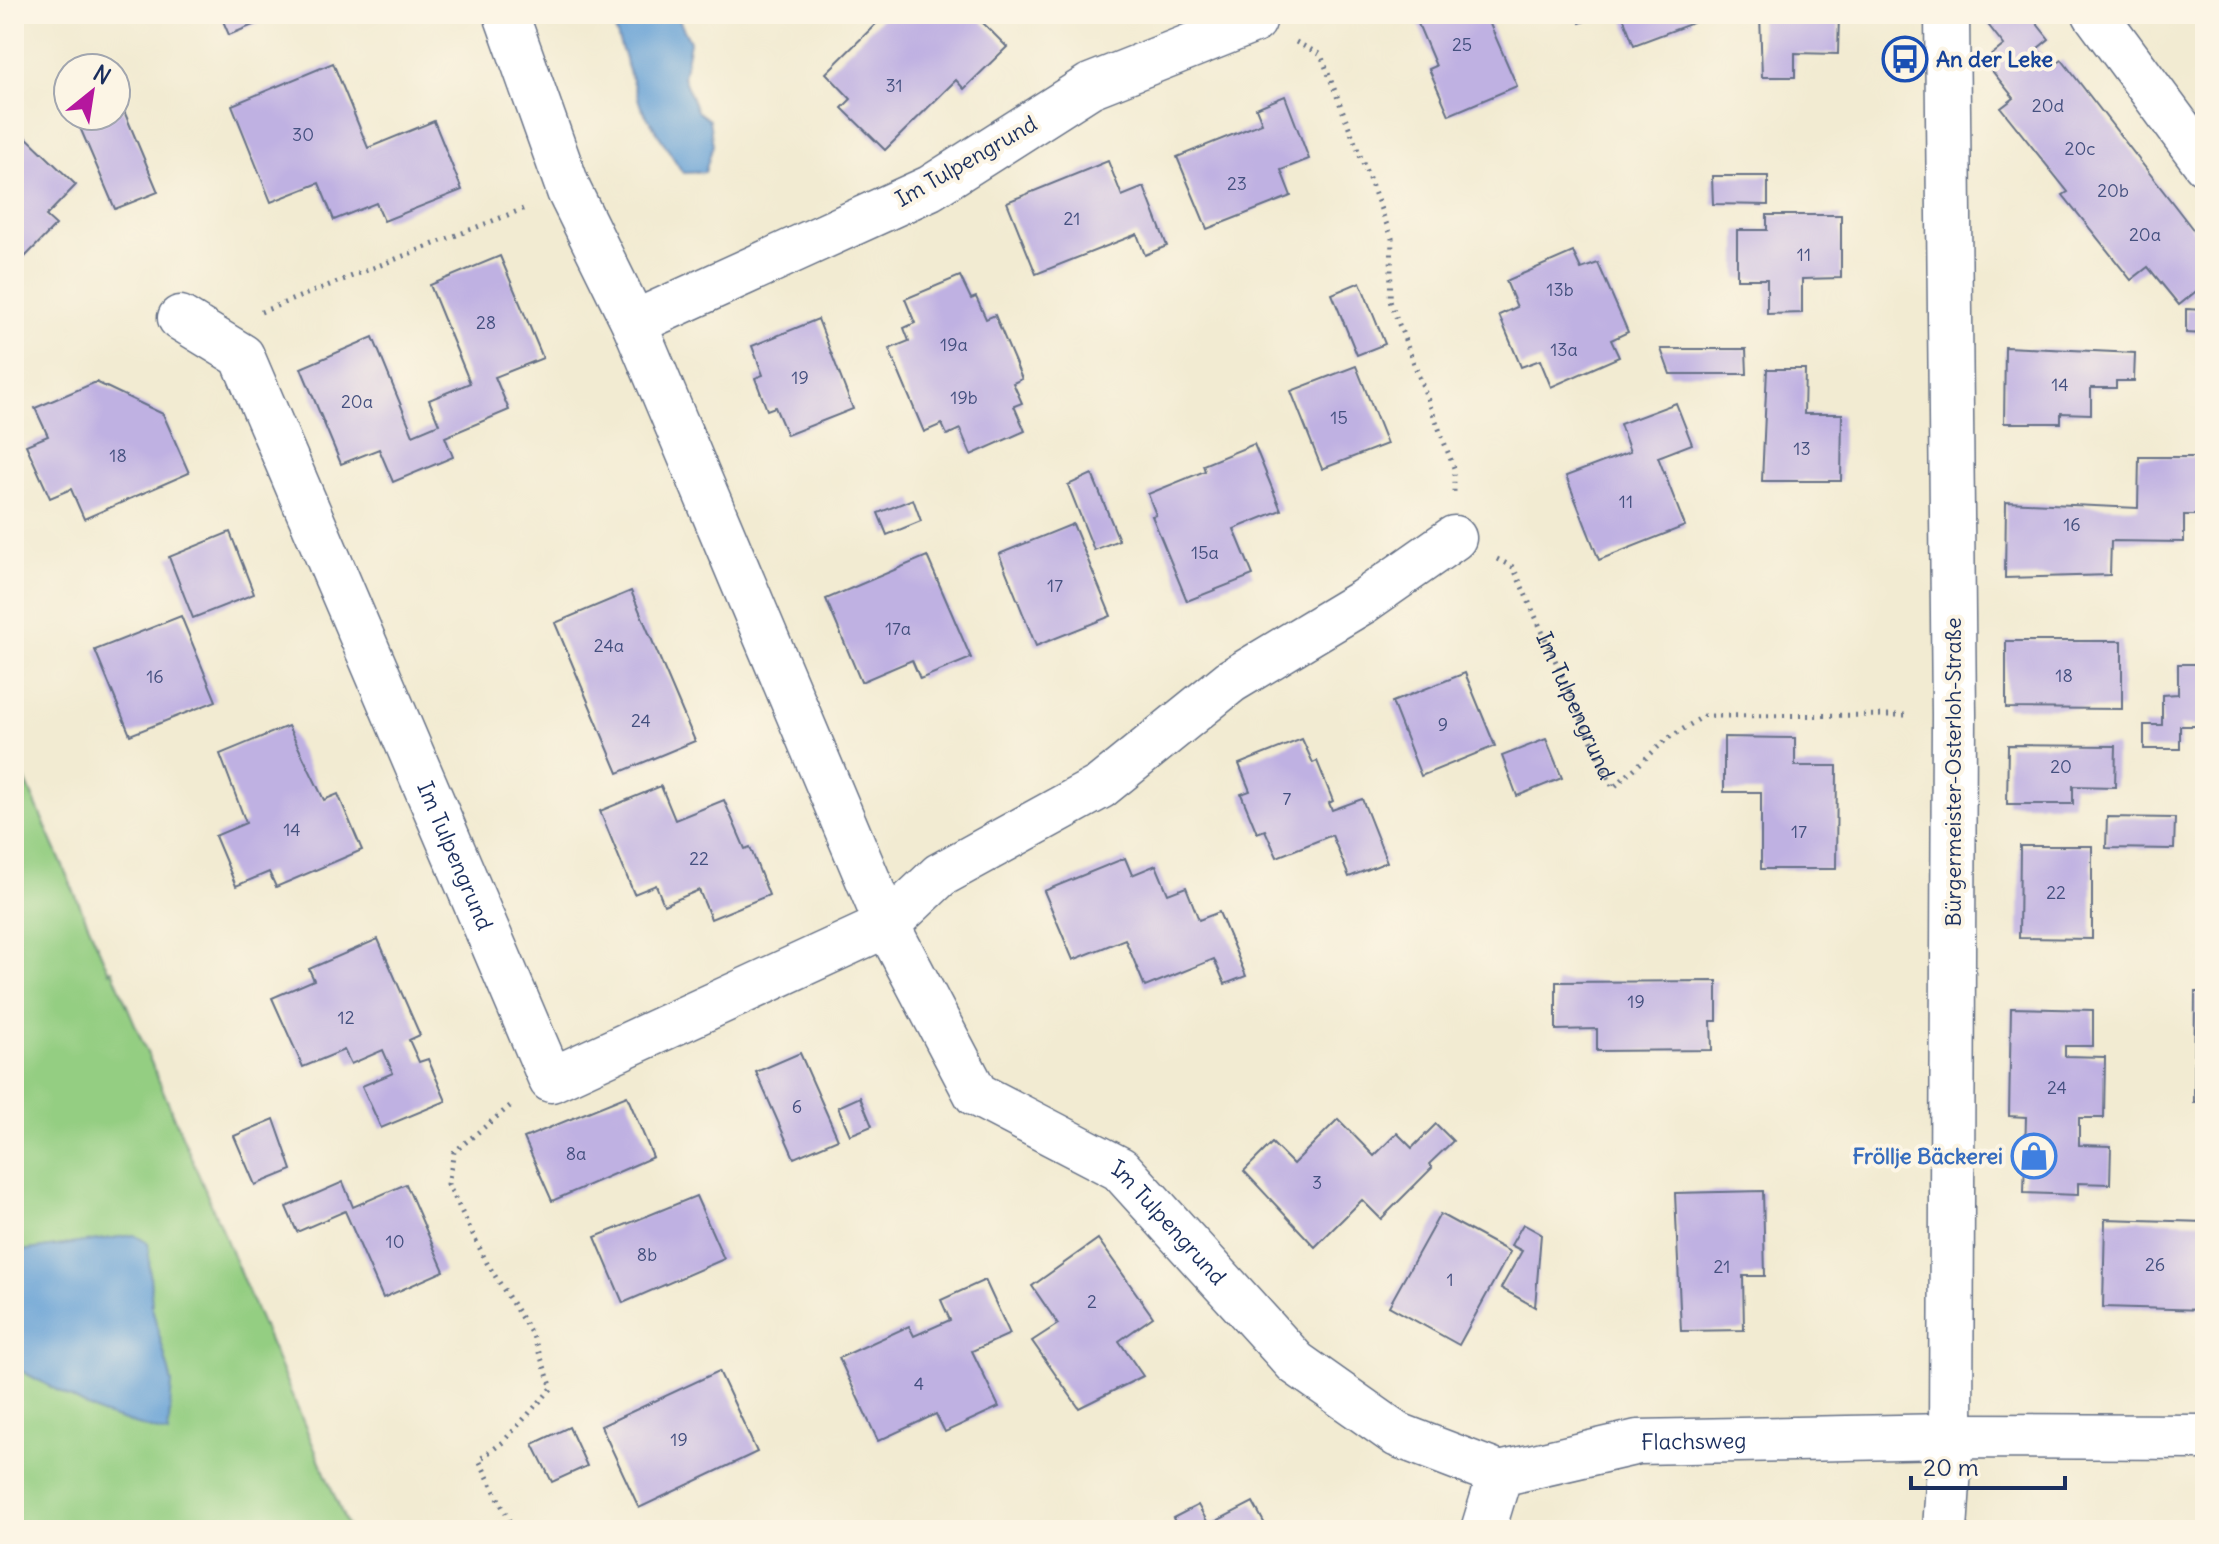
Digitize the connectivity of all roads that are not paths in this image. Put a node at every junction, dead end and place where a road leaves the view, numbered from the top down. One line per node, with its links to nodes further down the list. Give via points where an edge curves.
1 (506, 14): 7 (street, Im Tulpengrund, via 569,191)
2 (1947, 14): 10 (street, Bürgermeister-Osterloh-Straße, via 1954,714)
3 (2095, 14): 5 (street)
4 (1254, 21): 7 (street, Im Tulpengrund, via 1090,86 930,188)
5 (2205, 163)
6 (180, 318): 9 (street, Im Tulpengrund, via 242,356 551,1080)
7 (634, 323): 9 (street, Im Tulpengrund)
8 (1454, 538): 9 (street, via 1364,601 1231,681 1100,787 940,875)
9 (887, 925): 12 (street, Im Tulpengrund, via 976,1094 1120,1169 1296,1363 1398,1435)
10 (1951, 1436): 11 (street, Flachsweg); 12 (street, Flachsweg, via 1638,1442); 14 (street, Bürgermeister-Osterloh-Straße)
11 (2205, 1437)
12 (1500, 1474): 13 (street)
13 (1483, 1530)
14 (1945, 1530)

